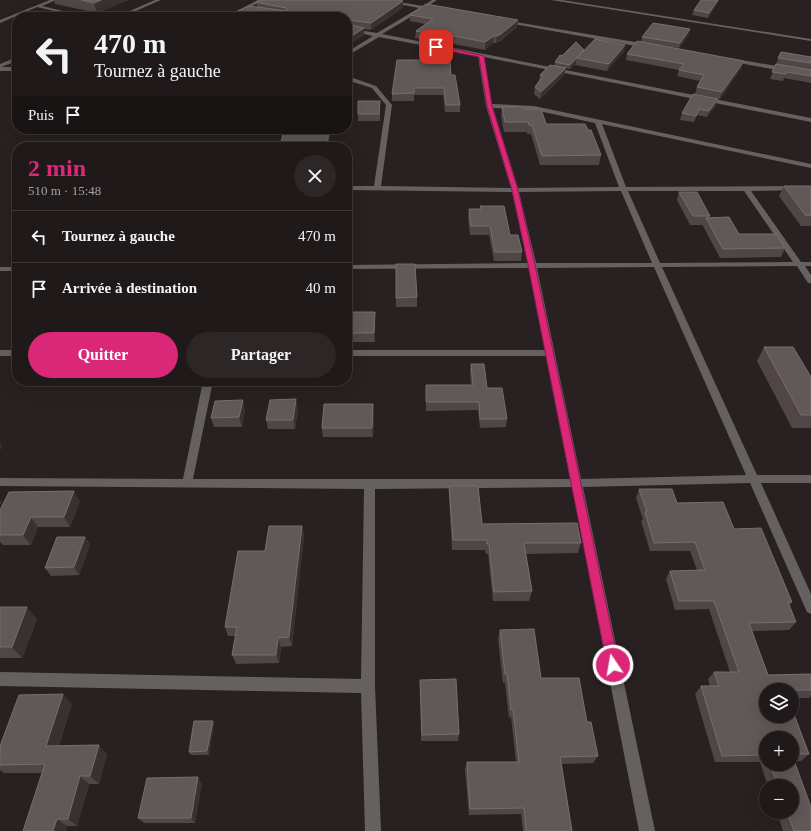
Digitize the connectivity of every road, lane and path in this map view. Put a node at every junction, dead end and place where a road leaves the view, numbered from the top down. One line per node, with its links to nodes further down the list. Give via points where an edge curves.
1 (54, 0): 7 (street)
2 (159, 0): 15 (street)
3 (262, 0): 9 (street)
4 (379, 0): 8 (street)
5 (434, 0): 8 (street)
6 (553, 0): 24 (street)
7 (37, 6): 12 (street); 13 (street); 14 (street)
8 (424, 7): 11 (street); 23 (street)
9 (243, 9): 10 (street); 16 (street)
10 (250, 10)
11 (439, 10)
12 (15, 12)
13 (23, 12)
14 (64, 12)
15 (130, 12)
16 (237, 12)
17 (12, 13): 18 (street)
18 (0, 16)
19 (12, 17): 21 (street)
20 (501, 20): 25 (street)
21 (0, 22)
22 (352, 30): 23 (street)
23 (376, 35): 26 (street); 27 (street)
24 (811, 40)
25 (656, 47)
26 (352, 51)
27 (481, 56): 34 (street); 35 (street)
28 (726, 59): 32 (street)
29 (12, 62): 30 (street)
30 (0, 68): 31 (street)
31 (12, 69)
32 (811, 74)
33 (352, 80): 39 (street, via 374,87 389,105)
34 (489, 106): 36 (street, via 534,108); 43 (street)
35 (811, 120)
36 (598, 122): 37 (street); 42 (street)
37 (811, 166)
38 (352, 188): 39 (street)
39 (377, 188): 43 (street)
40 (746, 188): 41 (street); 42 (street); 44 (street)
41 (811, 188)
42 (623, 189): 43 (street); 47 (street)
43 (515, 190): 46 (street)
44 (799, 264): 45 (street); 47 (street); 51 (street)
45 (811, 264)
46 (532, 265): 47 (street); 48 (street); 55 (street)
47 (658, 266): 57 (street)
48 (352, 267)
49 (0, 269): 50 (street)
50 (12, 269)
51 (811, 281)
52 (0, 353): 53 (street)
53 (12, 353)
54 (352, 353): 55 (street)
55 (549, 353): 61 (street)
56 (207, 386): 62 (street)
57 (753, 478): 58 (street); 61 (street); 65 (street)
58 (811, 479)
59 (0, 482): 60 (street)
60 (19, 482): 62 (street); 64 (street)
61 (576, 483): 63 (street); 69 (street)
62 (187, 484): 63 (street)
63 (370, 484): 67 (street)
64 (12, 495)
65 (811, 608)
66 (0, 679): 67 (street)
67 (368, 686): 68 (street)
68 (372, 831)
69 (647, 831)

